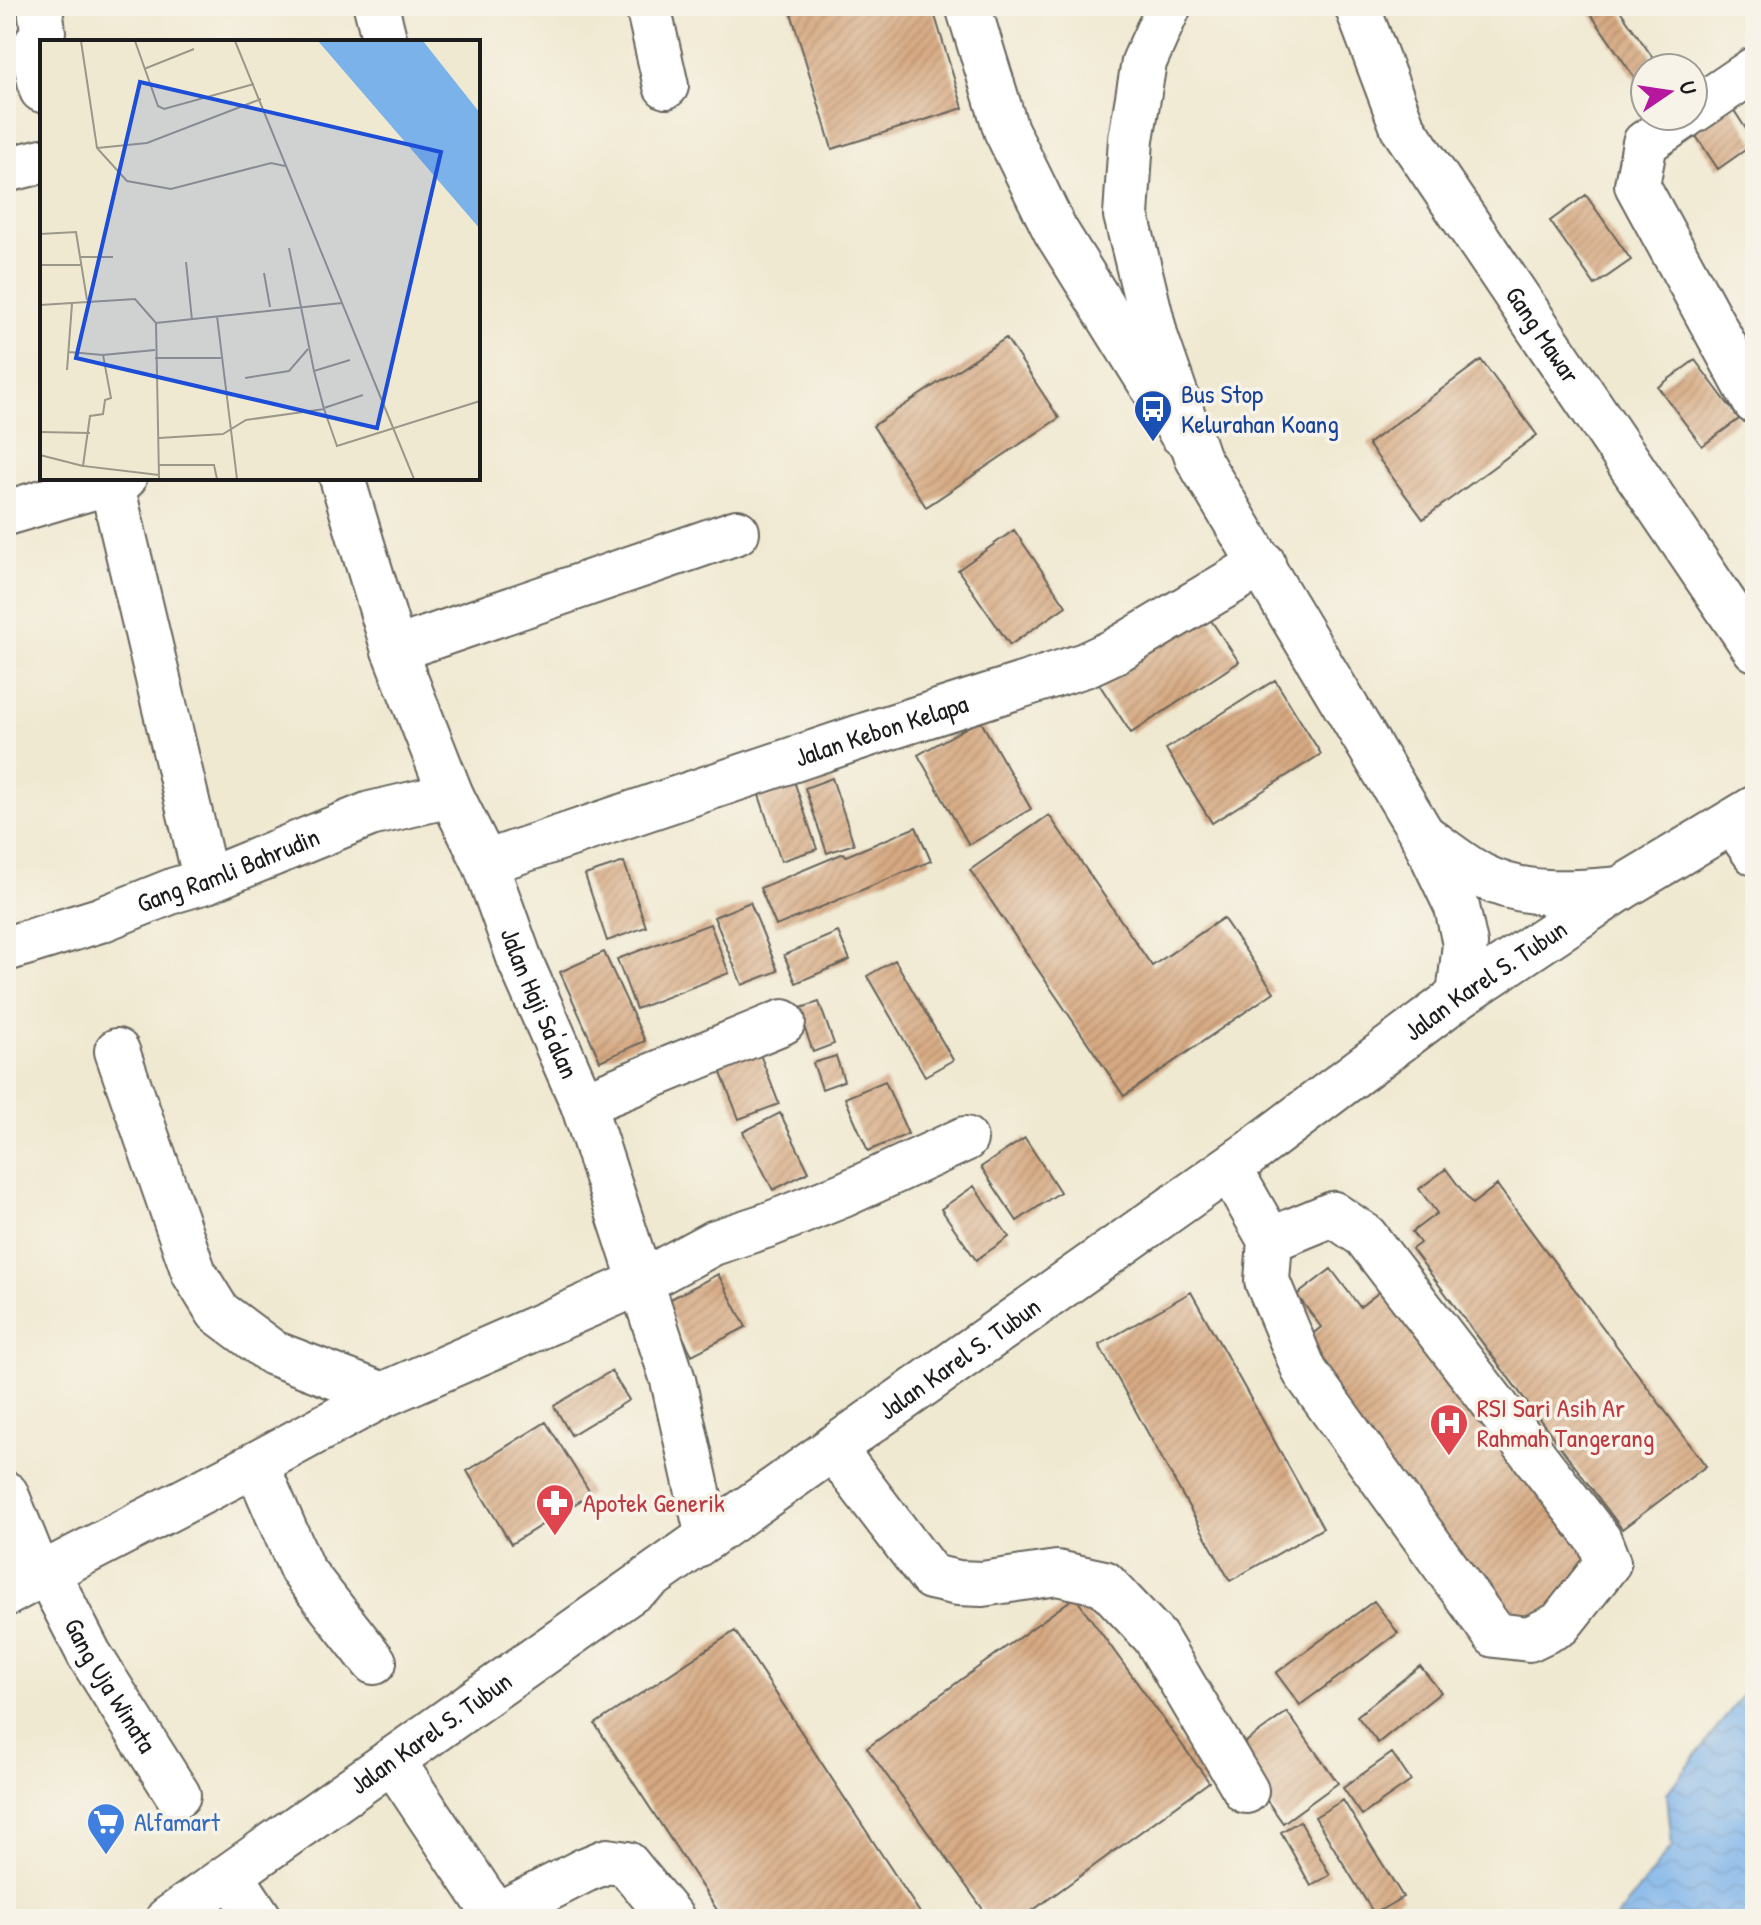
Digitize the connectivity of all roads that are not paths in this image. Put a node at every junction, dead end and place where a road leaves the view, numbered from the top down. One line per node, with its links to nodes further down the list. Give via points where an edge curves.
1 (40, 6): 9 (street, via 43,32 33,50)
2 (376, 6): 7 (street)
3 (648, 6): 10 (street)
4 (968, 6): 16 (street, via 1006,130 1055,230)
5 (1169, 6): 16 (street, via 1144,62 1126,215 1156,338)
6 (1357, 6): 22 (street, Gang Mawar, via 1403,128)
7 (384, 40)
8 (1755, 69): 11 (street)
9 (40, 81)
10 (666, 86)
11 (1709, 100)
12 (1661, 132): 15 (street, via 1645,143 1637,185)
13 (40, 162): 14 (street)
14 (6, 170)
15 (1755, 402)
16 (1198, 459): 21 (street)
17 (117, 480): 19 (street); 28 (street)
18 (343, 480): 23 (street, Jalan Haji Sa'alan)
19 (6, 513)
20 (737, 532): 23 (street)
21 (1263, 563): 26 (street); 27 (street, Jalan Kebon Kelapa, via 1085,665)
22 (1755, 649)
23 (394, 650): 24 (street, Jalan Haji Sa'alan)
24 (451, 795): 27 (street, Jalan Haji Sa'alan); 28 (street, Gang Ramli Bahrudin, via 370,814)
25 (1748, 827): 29 (street, Jalan Karel S. Tubun)
26 (1422, 834): 29 (street, via 1480,875 1507,885 1536,892); 31 (street, via 1457,907 1465,944)
27 (485, 863): 34 (street, Jalan Haji Sa'alan, via 521,963)
28 (206, 881): 30 (street, Gang Ramli Bahrudin)
29 (1620, 889): 31 (street, Jalan Karel S. Tubun)
30 (6, 949)
31 (1459, 996): 36 (street, Jalan Karel S. Tubun)
32 (783, 1022): 34 (street)
33 (117, 1051): 39 (street, via 194,1273 218,1312 273,1353)
34 (583, 1104): 38 (street, Jalan Haji Sa'alan)
35 (965, 1139): 38 (street, via 830,1200 713,1243)
36 (1229, 1168): 37 (street); 40 (street, Jalan Karel S. Tubun)
37 (1270, 1240): 37 (street, via 1267,1281 1305,1372 1495,1635 1529,1639 1560,1624 1608,1563 1599,1540 1365,1236 1333,1214)
38 (641, 1282): 39 (street); 43 (street, Jalan Haji Sa'alan, via 673,1380)
39 (383, 1395): 41 (street)
40 (833, 1448): 43 (street, Jalan Karel S. Tubun); 47 (street, via 931,1577 982,1584 1057,1573 1104,1583 1155,1637)
41 (256, 1464): 44 (street); 45 (street, via 302,1570)
42 (6, 1494): 44 (street, Gang Uja Winata)
43 (708, 1537): 46 (street, Jalan Karel S. Tubun)
44 (30, 1581): 48 (street, Gang Uja Winata, via 89,1654)
45 (374, 1662)
46 (392, 1760): 49 (street, Jalan Karel S. Tubun); 50 (street)
47 (1246, 1791)
48 (178, 1795)
49 (231, 1875): 51 (street, Jalan Karel S. Tubun); 52 (street)
50 (497, 1917): 53 (street, via 607,1861 627,1864)
51 (168, 1919)
52 (260, 1919)
53 (672, 1919)

